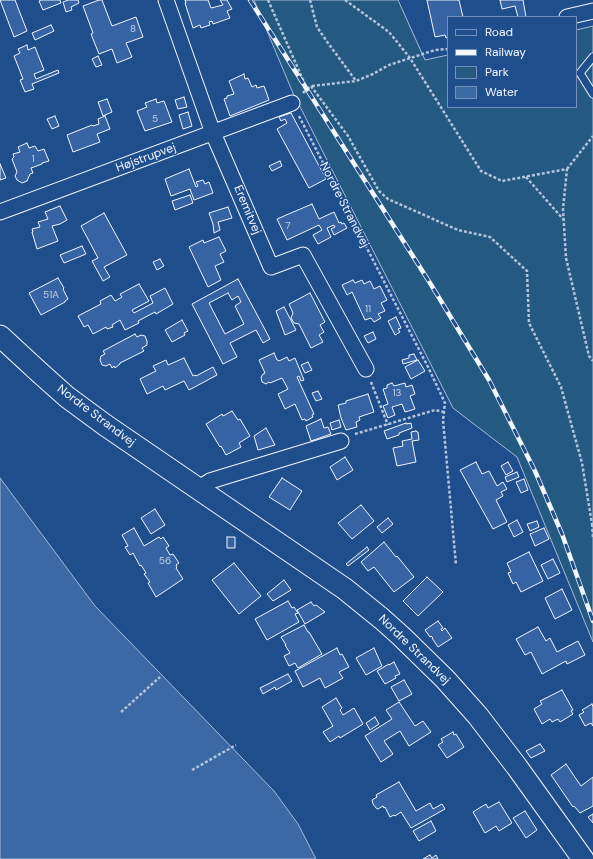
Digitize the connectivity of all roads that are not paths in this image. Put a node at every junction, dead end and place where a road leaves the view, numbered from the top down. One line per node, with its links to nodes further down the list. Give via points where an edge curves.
1 (166, 0): 7 (street, Eremitvej)
2 (593, 12): 3 (street)
3 (572, 16)
4 (593, 57): 5 (lane, via 580,73)
5 (593, 94)
6 (292, 103): 7 (street, Højstrupvej)
7 (213, 132): 8 (street, Højstrupvej); 10 (street, Eremitvej, via 271,267 304,255)
8 (0, 212)
9 (0, 336): 12 (main road, Nordre Strandvej, via 68,397)
10 (366, 369)
11 (342, 442): 12 (street, via 210,481)
12 (199, 488): 13 (main road, Nordre Strandvej, via 345,589 425,659 462,697 492,734)
13 (583, 859)

